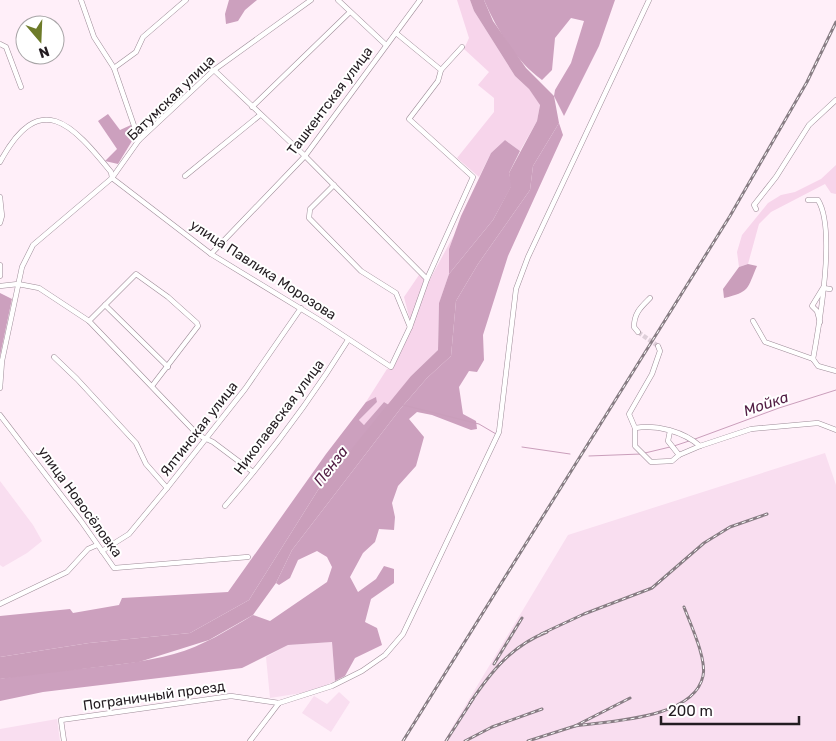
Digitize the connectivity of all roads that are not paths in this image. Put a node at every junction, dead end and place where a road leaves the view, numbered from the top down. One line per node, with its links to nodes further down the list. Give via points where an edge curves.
1 (81, 0): 12 (street, via 94,37)
2 (186, 0): 12 (street, via 143,37 136,52)
3 (311, 0): 13 (street, Батумская улица)
4 (338, 0): 7 (street)
5 (420, 0): 8 (street, Ташкентская улица)
6 (649, 0): 68 (street, via 516,289 497,439 419,604 403,634 385,655 332,686)
7 (350, 12): 10 (street); 17 (street)
8 (396, 33): 10 (street, Ташкентская улица); 14 (street)
9 (0, 44): 15 (street, via 6,47)
10 (386, 45): 20 (street, Ташкентская улица)
11 (462, 47): 14 (street)
12 (114, 68): 19 (street)
13 (214, 70): 17 (street); 19 (street, Батумская улица)
14 (441, 70): 33 (street, via 438,80 409,119 473,177)
15 (21, 87)
16 (836, 100): 27 (street, via 809,125 754,205)
17 (252, 106): 18 (street)
18 (260, 115): 20 (street); 22 (street)
19 (139, 140): 23 (street, Батумская улица)
20 (305, 156): 24 (street); 30 (street, Ташкентская улица)
21 (0, 162): 23 (street, улица Павлика Морозова, via 10,144 31,122 53,120 84,139 111,172)
22 (186, 176)
23 (112, 178): 30 (street, улица Павлика Морозова); 35 (street, Батумская улица, via 33,245)
24 (334, 185): 33 (street); 44 (street, via 310,209 309,218 361,271 396,294)
25 (0, 197): 28 (street)
26 (808, 200): 29 (street, via 818,200 830,214)
27 (756, 209)
28 (0, 223)
29 (832, 250)
30 (211, 254): 40 (street, улица Павлика Морозова)
31 (0, 264): 32 (street)
32 (0, 276)
33 (427, 279): 44 (street)
34 (831, 282): 37 (street)
35 (18, 284): 36 (street); 41 (street, via 39,288); 53 (street, Батумская улица, via 2,361)
36 (0, 286)
37 (830, 289): 43 (street); 43 (street, via 823,288 812,306)
38 (650, 298): 45 (street, via 634,319 634,328)
39 (105, 305): 41 (street); 50 (street); 50 (street, via 136,274 197,323)
40 (301, 308): 46 (street, улица Павлика Морозова); 58 (street, Ялтинская улица)
41 (88, 321): 52 (street)
42 (754, 321): 49 (street, via 765,342)
43 (820, 322): 49 (street)
44 (410, 327): 46 (street, улица Павлика Морозова, via 391,367)
45 (638, 332)
46 (348, 340): 61 (street, Николаевская улица, via 327,374)
47 (658, 346): 55 (street, via 660,351 652,374 629,414)
48 (54, 358): 62 (street, via 136,443 146,464)
49 (813, 359): 51 (street, via 818,366)
50 (168, 367): 52 (street)
51 (836, 371)
52 (152, 386): 58 (street)
53 (0, 388)
54 (0, 415): 64 (street, улица Новосёловка)
55 (635, 428): 57 (street); 60 (street, via 635,446 651,462 672,461)
56 (836, 430): 59 (street, via 818,424 751,429)
57 (670, 431): 59 (street, via 686,436); 60 (street, via 668,441)
58 (206, 440): 61 (street); 62 (street, Ялтинская улица)
59 (700, 446): 60 (street)
60 (679, 455)
61 (253, 472): 63 (street, Николаевская улица)
62 (167, 488): 65 (street, Ялтинская улица, via 129,534)
63 (225, 506)
64 (97, 545): 65 (street, улица Новосёловка); 67 (street, via 88,549 67,572)
65 (102, 552): 66 (street, улица Новосёловка, via 114,568)
66 (248, 557)
67 (0, 604)
68 (279, 703): 69 (street, Пограничный проезд, via 231,696 61,720); 70 (street)
69 (64, 741)
70 (250, 741)

